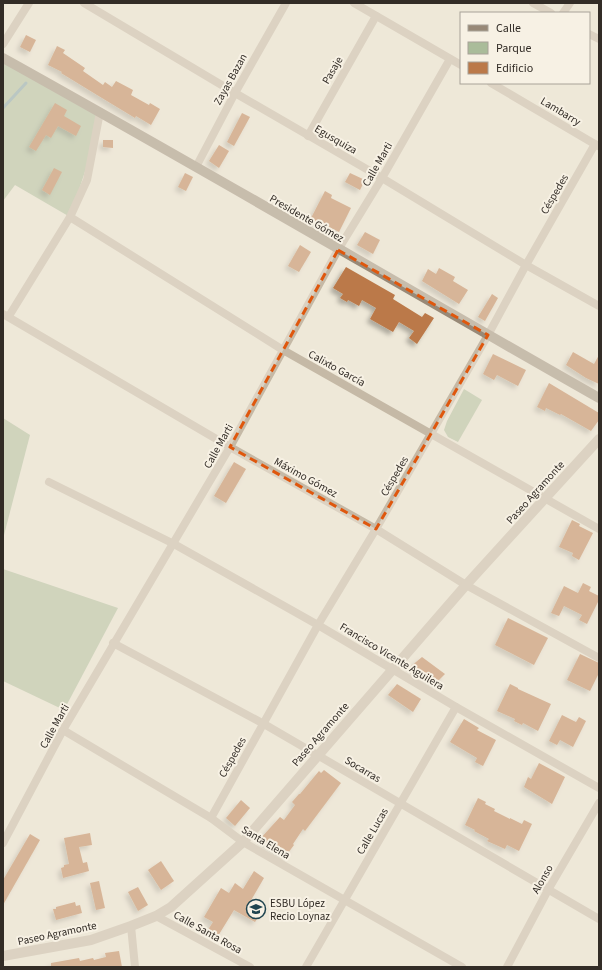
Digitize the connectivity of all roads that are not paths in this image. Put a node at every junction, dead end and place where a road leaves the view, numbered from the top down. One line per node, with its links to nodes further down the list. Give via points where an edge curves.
1 (29, 3): 12 (street)
2 (84, 3): 17 (street, Egusquiza)
3 (286, 3): 17 (street, Zayas Bazan)
4 (354, 3): 9 (street)
5 (533, 3): 7 (street)
6 (570, 3): 8 (street)
7 (549, 12)
8 (565, 12)
9 (376, 16): 14 (street); 19 (street, Pasaje)
10 (590, 34): 11 (street)
11 (599, 39)
12 (3, 44)
13 (3, 58): 18 (main road, Presidente Gómez)
14 (450, 59): 15 (street); 22 (street, Calle Marti)
15 (460, 64)
16 (493, 84): 20 (street, Lambarry)
17 (234, 93): 19 (street, Egusquiza); 21 (street, Zayas Bazan)
18 (100, 112): 21 (main road, Presidente Gómez); 23 (street, via 86,180)
19 (308, 136): 22 (street, Egusquiza)
20 (597, 145): 25 (street, Céspedes)
21 (196, 166): 24 (main road, Presidente Gómez)
22 (382, 178): 24 (street, Calle Marti); 25 (street, Egusquiza)
23 (70, 217): 27 (street); 29 (street, Calixto García)
24 (338, 250): 28 (main road, Presidente Gómez); 29 (street, Calle Marti)
25 (526, 265): 26 (street, Egusquiza); 28 (street, Céspedes)
26 (599, 306)
27 (6, 315): 33 (street, Máximo Gómez)
28 (488, 336): 30 (main road, Presidente Gómez); 31 (street, Céspedes)
29 (283, 350): 31 (street, Calixto García); 33 (street, Calle Marti)
30 (599, 398)
31 (431, 433): 35 (street, Calixto García); 36 (street, Céspedes)
32 (599, 439): 35 (street, Paseo Agramonte)
33 (230, 447): 36 (street, Máximo Gómez); 38 (street, Calle Marti)
34 (49, 482): 38 (street, Francisco Vicente Aguilera)
35 (546, 498): 37 (street, Calixto García); 39 (street, Paseo Agramonte)
36 (376, 529): 39 (street, Máximo Gómez); 40 (street, Céspedes)
37 (599, 529)
38 (174, 544): 40 (street, Francisco Vicente Aguilera); 41 (street, Calle Marti)
39 (466, 585): 42 (street, Máximo Gómez); 43 (street, Paseo Agramonte)
40 (318, 625): 43 (street, Francisco Vicente Aguilera); 45 (street, Céspedes)
41 (113, 643): 45 (street, Socarras); 46 (street, Calle Marti)
42 (599, 658)
43 (392, 669): 44 (street, Francisco Vicente Aguilera); 47 (street, Paseo Agramonte)
44 (456, 707): 48 (street, Francisco Vicente Aguilera); 50 (street, Calle Lucas)
45 (264, 724): 47 (street, Socarras); 51 (street, Céspedes)
46 (63, 730): 51 (street, Santa Elena); 53 (street, Calle Marti)
47 (318, 755): 50 (street, Socarras); 52 (street, Paseo Agramonte)
48 (599, 788)
49 (599, 803): 54 (street, Alonso)
50 (400, 804): 54 (street, Socarras); 55 (street, Calle Lucas)
51 (211, 818): 52 (street, Santa Elena)
52 (243, 842): 55 (street, Santa Elena); 56 (street, Paseo Agramonte, via 171,908)
53 (3, 843)
54 (548, 890): 57 (street, Socarras); 64 (street, Alonso)
55 (344, 901): 62 (street, Calle Lucas); 63 (street, Santa Elena)
56 (156, 916): 58 (street, Paseo Agramonte); 61 (street, Calle Santa Rosa)
57 (599, 919)
58 (131, 926): 59 (street, Paseo Agramonte, via 91,940); 60 (street)
59 (3, 956)
60 (135, 967)
61 (250, 967)
62 (306, 967)
63 (462, 967)
64 (507, 967)

